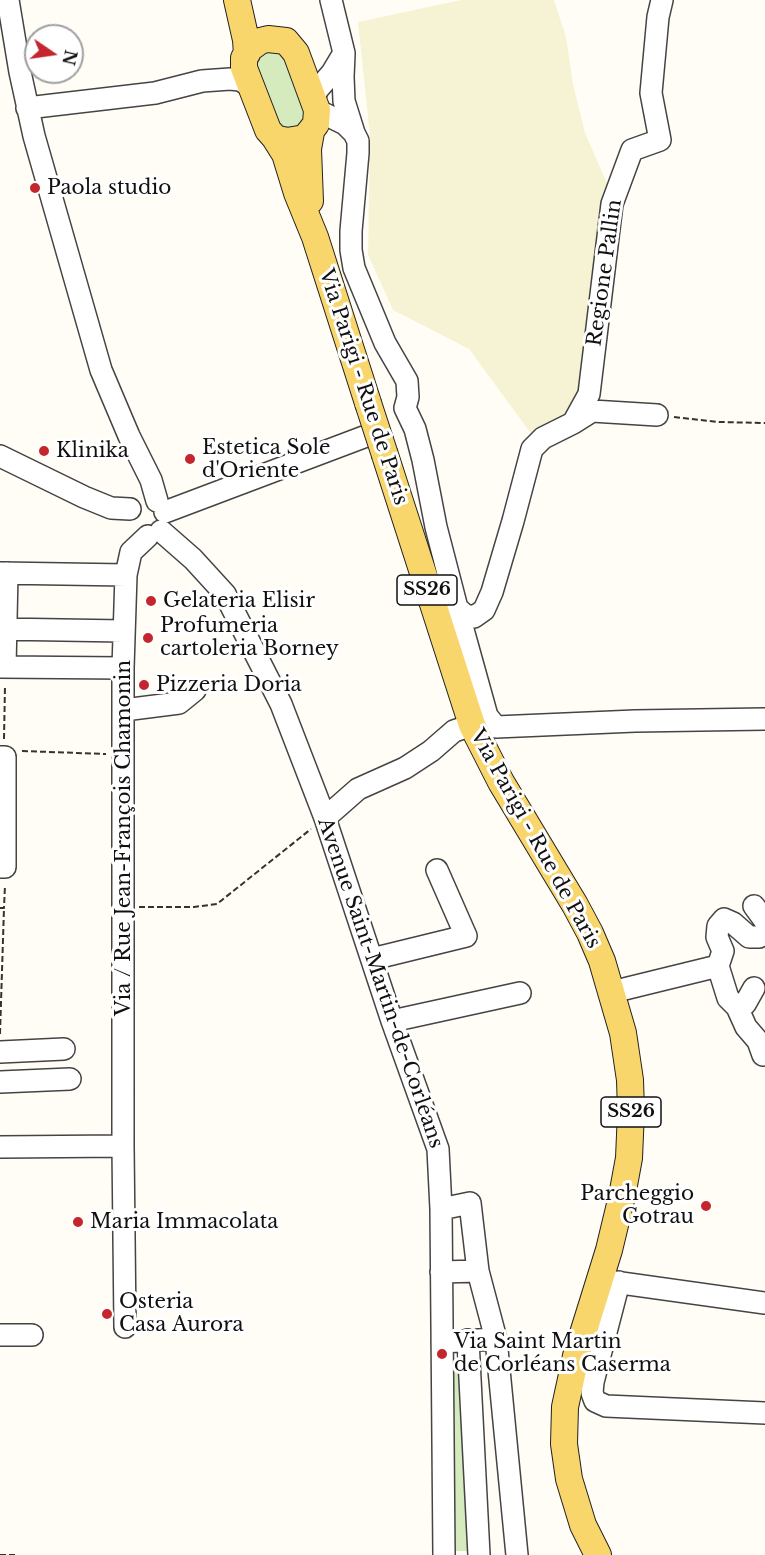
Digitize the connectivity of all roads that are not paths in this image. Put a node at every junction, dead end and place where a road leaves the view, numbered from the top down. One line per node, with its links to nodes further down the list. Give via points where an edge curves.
1 (8, 0): 12 (street)
2 (237, 0): 7 (main road, Via Parigi - Rue de Paris, via 246,40)
3 (244, 0): 6 (main road, Via Parigi - Rue de Paris, via 252,21)
4 (331, 0): 8 (street)
5 (662, 0): 18 (street, Regione Pallin, via 651,93 660,140 632,150 612,204 589,394)
6 (273, 39): 7 (main road, via 260,41); 9 (main road, Via Parigi - Rue de Paris, via 291,44)
7 (245, 56): 10 (street); 11 (main road, Via Parigi - Rue de Paris, via 244,68)
8 (341, 59): 9 (street, via 318,68); 13 (street, via 318,89); 14 (street, via 344,101)
9 (299, 61): 13 (main road, Via Parigi - Rue de Paris)
10 (202, 81): 11 (street, via 240,80); 12 (street, via 155,93)
11 (252, 87): 15 (main road, Via Parigi - Rue de Paris, via 268,130)
12 (27, 108): 22 (street, via 101,370 151,480)
13 (314, 114): 14 (street, via 330,129); 15 (main road, via 306,138); 16 (main road, Via Parigi - Rue de Paris, via 308,182)
14 (354, 133): 25 (street, via 358,153 351,250 354,268 385,343 407,381 408,398 398,415 415,429)
15 (275, 138): 16 (main road, Via Parigi - Rue de Paris, via 285,154)
16 (315, 237): 33 (main road, Via Parigi - Rue de Paris / SS26, bridge)
17 (657, 415): 18 (street, via 592,411)
18 (573, 423): 25 (street, via 543,438 532,449 484,610 474,617)
19 (369, 435): 22 (street)
20 (0, 456): 21 (street, via 84,497 111,508)
21 (130, 509): 22 (street, via 142,499); 22 (street, Avenue Saint-Martin-de-Corléans, via 128,518 136,533)
22 (158, 520): 24 (street, Via / Rue Jean-François Chamonin, via 131,552); 35 (street, Avenue Saint-Martin-de-Corléans, via 225,594 281,704)
23 (3, 573): 24 (street); 26 (street)
24 (126, 575): 27 (street, Via / Rue Jean-François Chamonin)
25 (457, 608): 32 (street, via 487,716 496,727)
26 (3, 629): 27 (street); 28 (street)
27 (124, 631): 29 (street, Via / Rue Jean-François Chamonin)
28 (2, 667): 29 (street)
29 (123, 668): 31 (street, Via / Rue Jean-François Chamonin)
30 (195, 690): 31 (street, via 179,703)
31 (123, 710): 51 (street, Via / Rue Jean-François Chamonin)
32 (765, 719)
33 (472, 725): 35 (street, via 454,731 405,768 358,789); 42 (main road, Via Parigi - Rue de Paris / SS26, via 501,782 575,905)
34 (3, 755): 36 (street)
35 (325, 818): 39 (street, Avenue Saint-Martin-de-Corléans)
36 (2, 867)
37 (437, 870): 39 (street, via 466,936)
38 (765, 933): 40 (street, via 748,938 724,919 717,926 723,951)
39 (372, 959): 45 (street, Avenue Saint-Martin-de-Corléans)
40 (718, 966): 42 (street); 44 (street, via 728,998)
41 (754, 988): 44 (street, via 745,1004)
42 (612, 992): 56 (main road, Via Parigi - Rue de Paris / SS26, via 627,1056 631,1112)
43 (520, 993): 45 (street)
44 (737, 1007): 48 (street)
45 (392, 1021): 53 (street, Avenue Saint-Martin-de-Corléans, via 438,1149)
46 (64, 1049): 47 (street)
47 (0, 1052)
48 (763, 1055)
49 (70, 1079): 50 (street)
50 (0, 1082)
51 (123, 1146): 52 (street); 58 (street, Via / Rue Jean-François Chamonin)
52 (0, 1148)
53 (441, 1209): 54 (street, via 470,1203); 55 (street, Avenue Saint-Martin-de-Corléans)
54 (478, 1271): 55 (street); 59 (street)
55 (441, 1272): 63 (street, Avenue Saint-Martin-de-Corléans)
56 (610, 1281): 57 (street); 64 (street, Via Parigi - Rue de Paris, via 593,1382 595,1401 606,1406); 68 (main road, Via Parigi - Rue de Paris / SS26, via 570,1381 565,1407 564,1444 572,1488 583,1525)
57 (765, 1304)
58 (125, 1327)
59 (495, 1334): 62 (street); 67 (street)
60 (0, 1335): 61 (street)
61 (32, 1335)
62 (468, 1340): 63 (street); 66 (street)
63 (442, 1342): 65 (street, Avenue Saint-Martin-de-Corléans)
64 (765, 1413)
65 (444, 1555)
66 (479, 1555)
67 (517, 1555)
68 (598, 1555)

